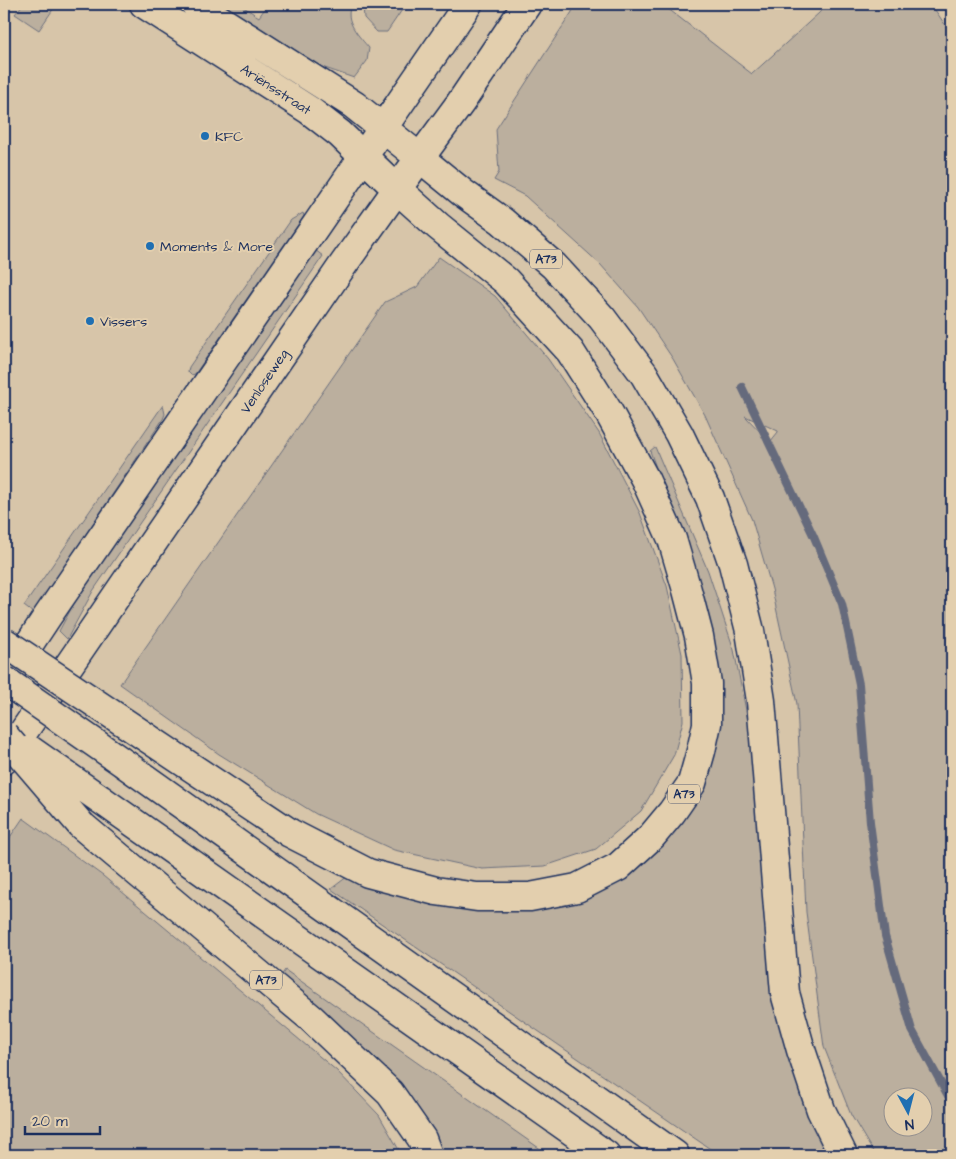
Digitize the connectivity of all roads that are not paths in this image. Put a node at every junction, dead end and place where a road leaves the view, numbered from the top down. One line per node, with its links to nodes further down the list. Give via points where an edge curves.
1 (144, 4): 6 (main road, Ariënsstraat, via 309,110)
2 (195, 4): 5 (main road, Ariënsstraat, via 354,105)
3 (468, 4): 5 (main road)
4 (527, 4): 7 (main road, Venloseweg)
5 (382, 128): 6 (main road); 7 (main road, Ariënsstraat)
6 (363, 155): 8 (main road, Ariënsstraat); 10 (main road)
7 (420, 158): 8 (main road, Venloseweg); 16 (main road, A73, via 554,266 602,318 644,374 710,498 733,564 750,631 761,700 785,993 821,1110)
8 (397, 189): 9 (main road, A73, bridge, via 506,281 570,352 608,411 645,479 672,540 699,636 707,683 707,724 692,782 652,836 618,867 577,888 530,897 477,897 436,891 368,873 290,834); 12 (main road, Venloseweg)
9 (4, 642)
10 (4, 681): 15 (main road, bridge)
11 (4, 734): 13 (main road, A73, bridge, via 81,825 311,1018 390,1094 422,1139); 14 (main road, A73, bridge)
12 (4, 760)
13 (428, 1155)
14 (606, 1155)
15 (675, 1155)
16 (843, 1155)

